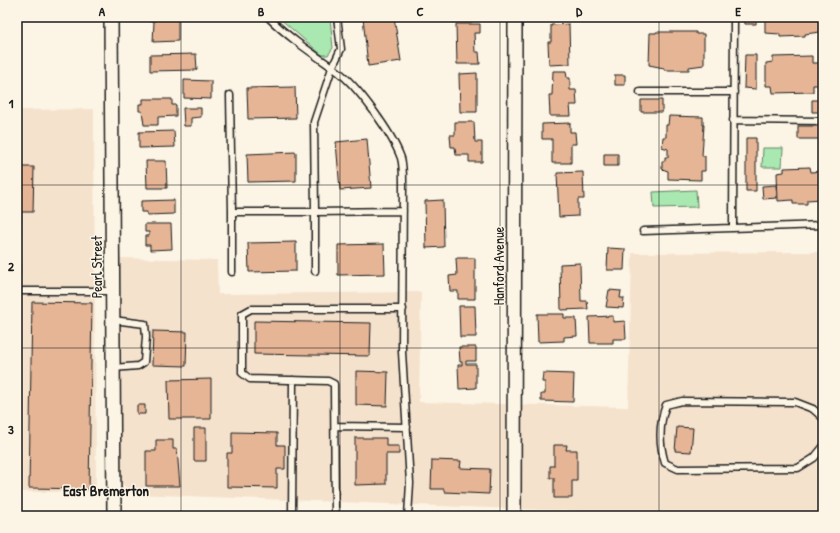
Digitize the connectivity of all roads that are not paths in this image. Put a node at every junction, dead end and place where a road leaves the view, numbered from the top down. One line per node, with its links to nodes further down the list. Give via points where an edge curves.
1 (111, 17): 21 (street, Pearl Street)
2 (268, 17): 6 (lane)
3 (337, 17): 6 (lane, via 341,49)
4 (515, 17): 34 (street, Hanford Avenue)
5 (734, 17): 8 (lane)
6 (332, 68): 12 (lane, via 347,80 380,120 395,144 402,160); 14 (lane, via 314,122)
7 (640, 92): 8 (lane)
8 (734, 92): 10 (lane)
9 (230, 95): 13 (lane)
10 (734, 120): 11 (lane); 16 (lane)
11 (823, 121)
12 (403, 211): 14 (lane); 22 (lane)
13 (232, 212): 14 (lane); 19 (lane)
14 (315, 212): 18 (lane)
15 (823, 225): 16 (lane)
16 (733, 228): 17 (lane)
17 (643, 231)
18 (315, 271)
19 (232, 272)
20 (17, 291): 21 (lane)
21 (112, 291): 23 (street, Pearl Street)
22 (403, 309): 25 (lane, via 251,309 242,314 242,373 250,379); 28 (lane, via 402,352)
23 (113, 320): 24 (street, Pearl Street); 24 (lane, via 144,324 146,337 144,362 138,366)
24 (113, 368): 30 (street, Pearl Street)
25 (293, 380): 27 (lane, via 328,381 334,384); 31 (lane)
26 (823, 418): 29 (lane, via 813,409 795,402 682,401 666,406 661,418 660,448 665,463 678,469 798,468 814,458)
27 (335, 426): 28 (lane); 32 (lane)
28 (408, 427): 33 (lane)
29 (823, 447)
30 (114, 516)
31 (292, 516)
32 (335, 516)
33 (408, 516)
34 (514, 516)

